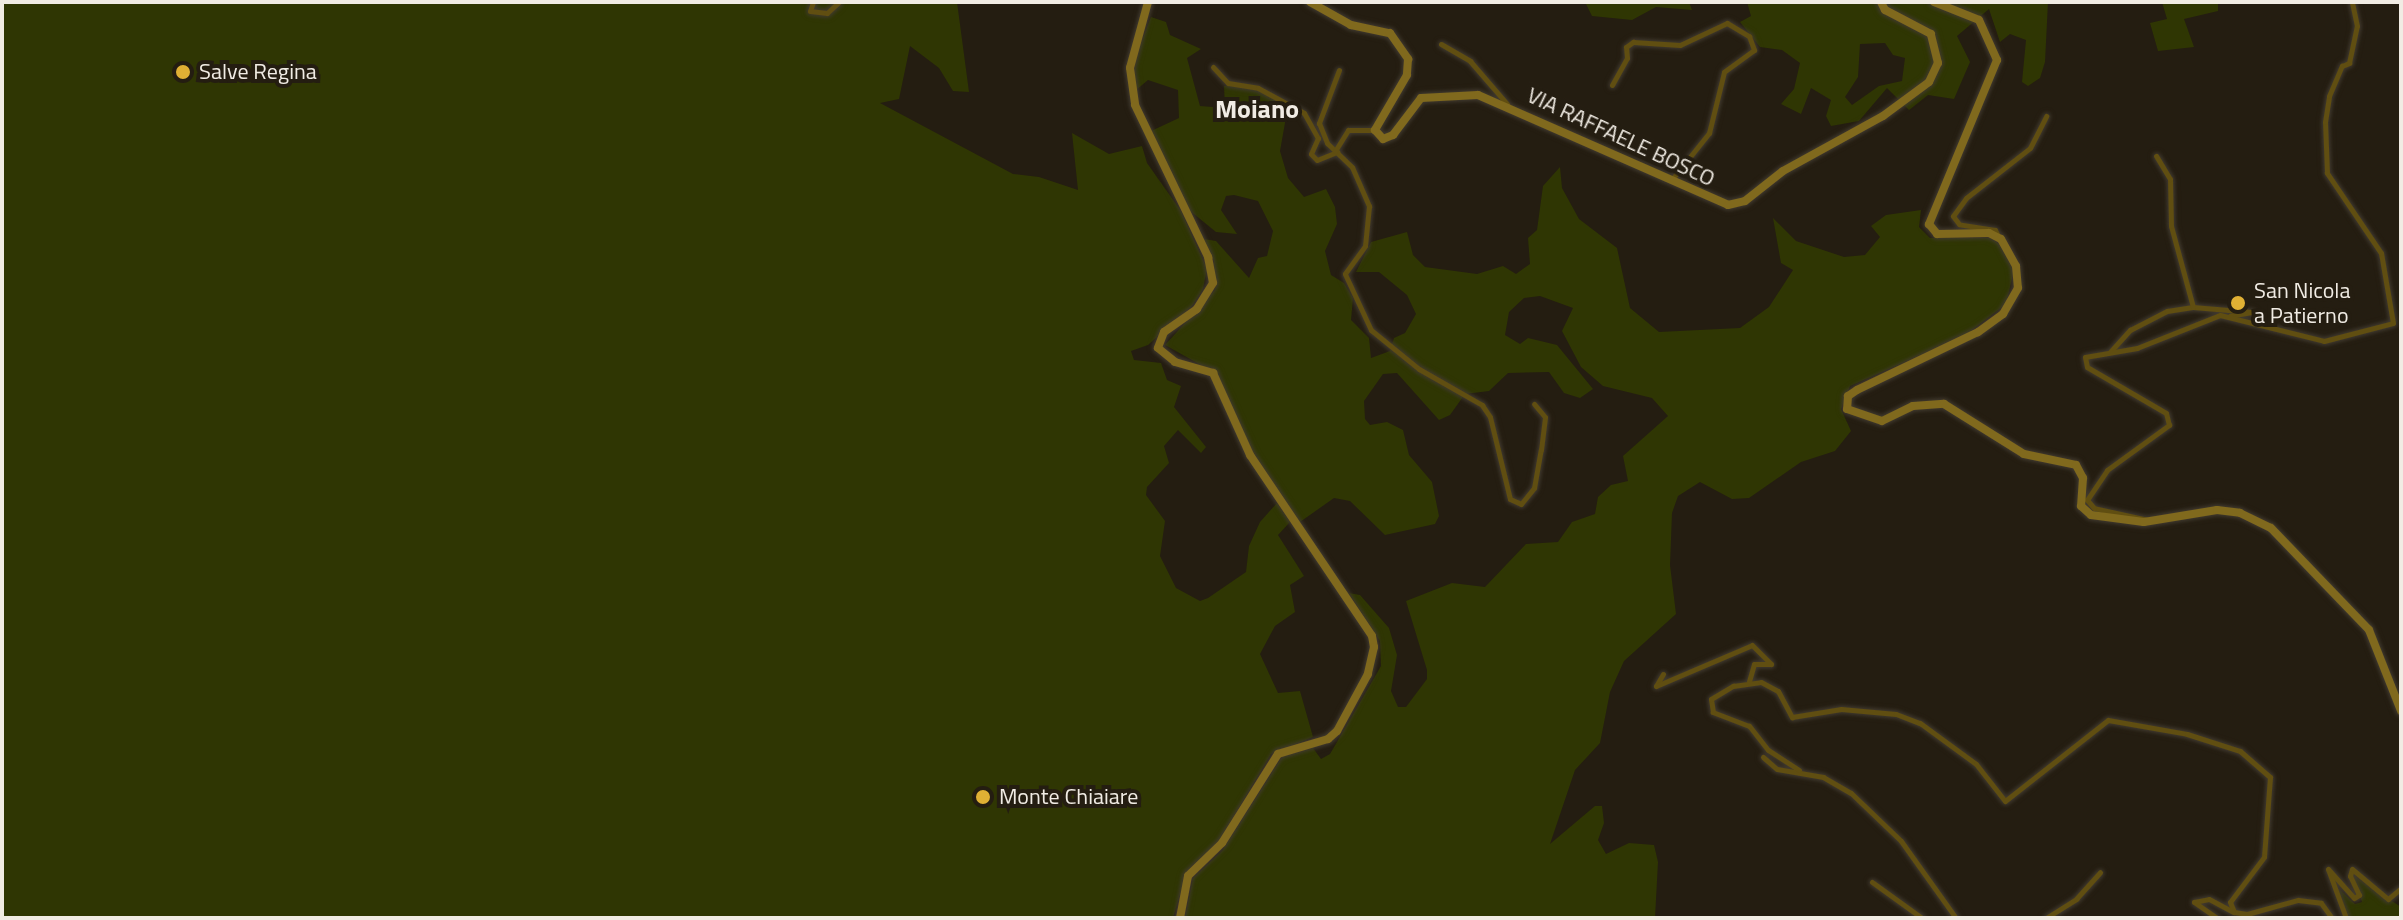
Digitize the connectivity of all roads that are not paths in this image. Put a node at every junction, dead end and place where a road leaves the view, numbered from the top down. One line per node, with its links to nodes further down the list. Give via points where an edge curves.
1 (813, 2): 2 (street, via 810,11 827,13)
2 (839, 2)
3 (1148, 2): 33 (street, via 1130,68 1135,105 1208,257 1213,283 1197,309 1164,332 1158,348 1175,362 1213,373 1250,455 1372,636 1374,647 1368,674 1337,731 1328,739 1278,754 1222,843 1188,876)
4 (1310, 2): 14 (street, via 1351,25 1390,33 1408,59 1407,75)
5 (1881, 2): 17 (street, VIA RAFFAELE BOSCO, via 1885,10 1931,34 1937,72 1920,90 1783,171 1745,201 1721,203)
6 (1934, 2): 18 (street, via 1979,20 1997,60 1929,224 1937,234 1989,233)
7 (2352, 2): 20 (street, via 2357,26 2349,63 2342,66 2329,96 2325,122 2327,173 2381,253 2393,323 2324,341)
8 (1441, 44): 12 (street, via 1470,61)
9 (1213, 67): 15 (street, via 1228,83 1258,88 1304,113 1318,138 1311,154 1317,160)
10 (1339, 70): 15 (street, via 1319,123)
11 (1612, 85): 17 (street, via 1627,58 1626,47 1633,42 1680,45 1727,23 1749,36 1754,50 1724,72 1709,133)
12 (1507, 104): 14 (street, VIA RAFFAELE BOSCO, via 1458,92 1429,95 1415,102 1393,135 1383,139); 17 (street, VIA RAFFAELE BOSCO, via 1613,158)
13 (2046, 116): 18 (street, via 2030,148 1966,198 1953,216 1959,224 1995,230)
14 (1375, 130): 15 (street, via 1348,130)
15 (1336, 152): 22 (street, via 1358,178 1370,216 1365,246 1345,274 1356,302 1375,335 1419,369 1482,405 1490,417 1510,499 1521,504 1534,488 1541,450 1545,417)
16 (2156, 156): 19 (street, via 2170,179 2171,226)
17 (1673, 178)
18 (1999, 238): 23 (street, via 2019,278 2013,303 1978,332 1852,393 1847,409 1882,421 1913,406 1944,404 2024,454 2076,465 2083,478 2084,511)
19 (2193, 307): 20 (street, via 2252,312); 21 (street, via 2167,311 2130,330)
20 (2230, 316): 21 (street)
21 (2109, 352): 23 (street, via 2085,357 2084,365 2156,404 2169,425 2107,470 2087,500 2094,508)
22 (1534, 404)
23 (2148, 521): 26 (street, via 2217,510 2240,513 2271,528 2369,630)
24 (1663, 674): 25 (street, via 1656,686 1752,645 1771,664 1754,664)
25 (1749, 681): 28 (street, via 1720,692 1710,709 1756,733 1768,750); 32 (street, via 1772,685 1792,717 1865,709 1920,723 1976,764 2005,801 2108,720 2163,728 2240,751 2268,771 2271,791 2264,857 2230,902)
26 (2401, 711)
27 (1763, 757): 28 (street, via 1777,769)
28 (1799, 770): 35 (street, via 1851,793 1886,824)
29 (2100, 872): 36 (street, via 2076,899)
30 (1872, 882): 34 (street)
31 (2401, 888): 39 (street, via 2388,899 2352,869 2359,895 2354,898 2328,869)
32 (2234, 912): 37 (street, via 2209,899 2194,902); 38 (street, via 2247,914 2298,900 2321,903)
33 (1180, 918)
34 (1922, 918)
35 (1956, 918)
36 (2046, 918)
37 (2217, 918)
38 (2332, 918)
39 (2346, 918)

